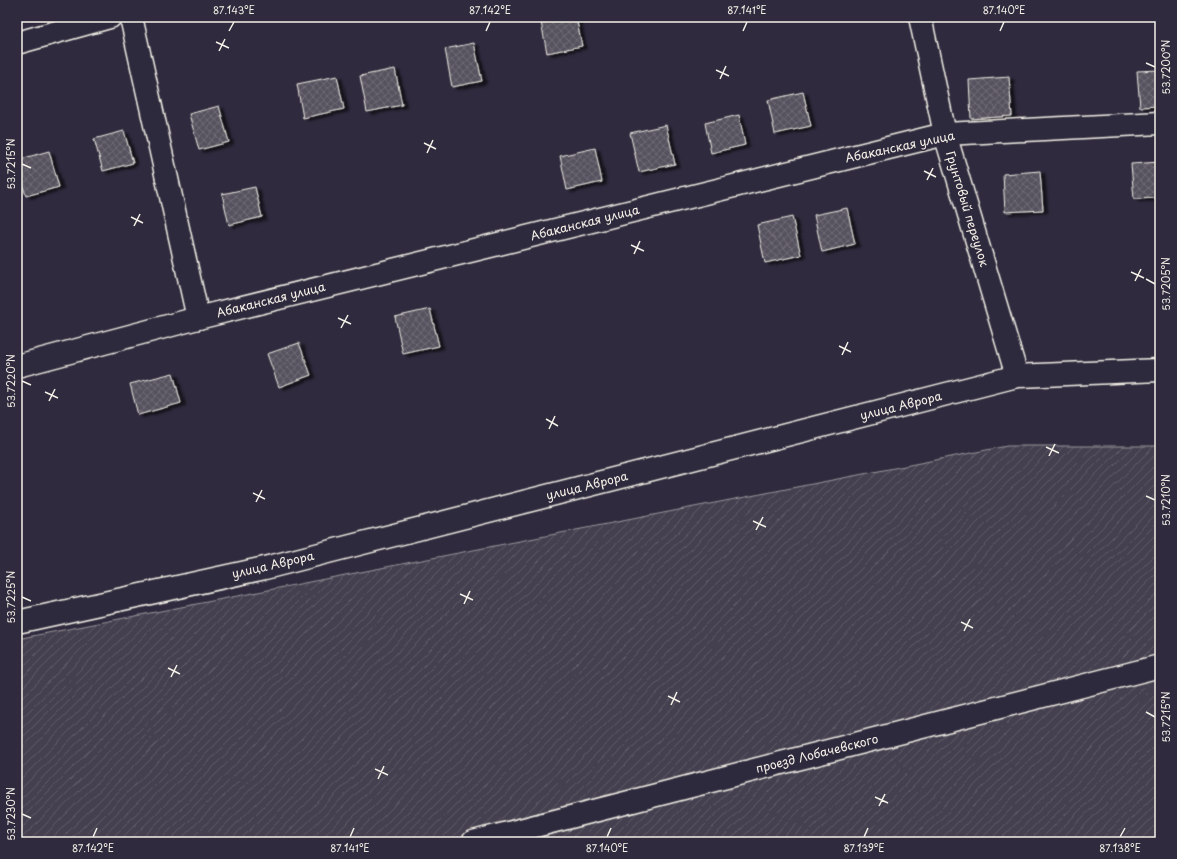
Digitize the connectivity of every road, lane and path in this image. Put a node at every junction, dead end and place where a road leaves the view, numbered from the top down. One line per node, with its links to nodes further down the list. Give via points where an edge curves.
1 (110, 17): 4 (street)
2 (131, 17): 7 (street)
3 (920, 17): 6 (street, Грунтовый переулок)
4 (17, 43)
5 (1160, 123): 6 (street, Абаканская улица)
6 (945, 134): 7 (street, Абаканская улица); 10 (street, Грунтовый переулок)
7 (198, 318): 8 (street, Абаканская улица)
8 (17, 366)
9 (1160, 370): 10 (street, улица Аврора)
10 (1017, 376): 11 (street, улица Аврора, via 265,568)
11 (17, 622)
12 (1160, 666): 13 (street, проезд Лобачевского)
13 (473, 842)

